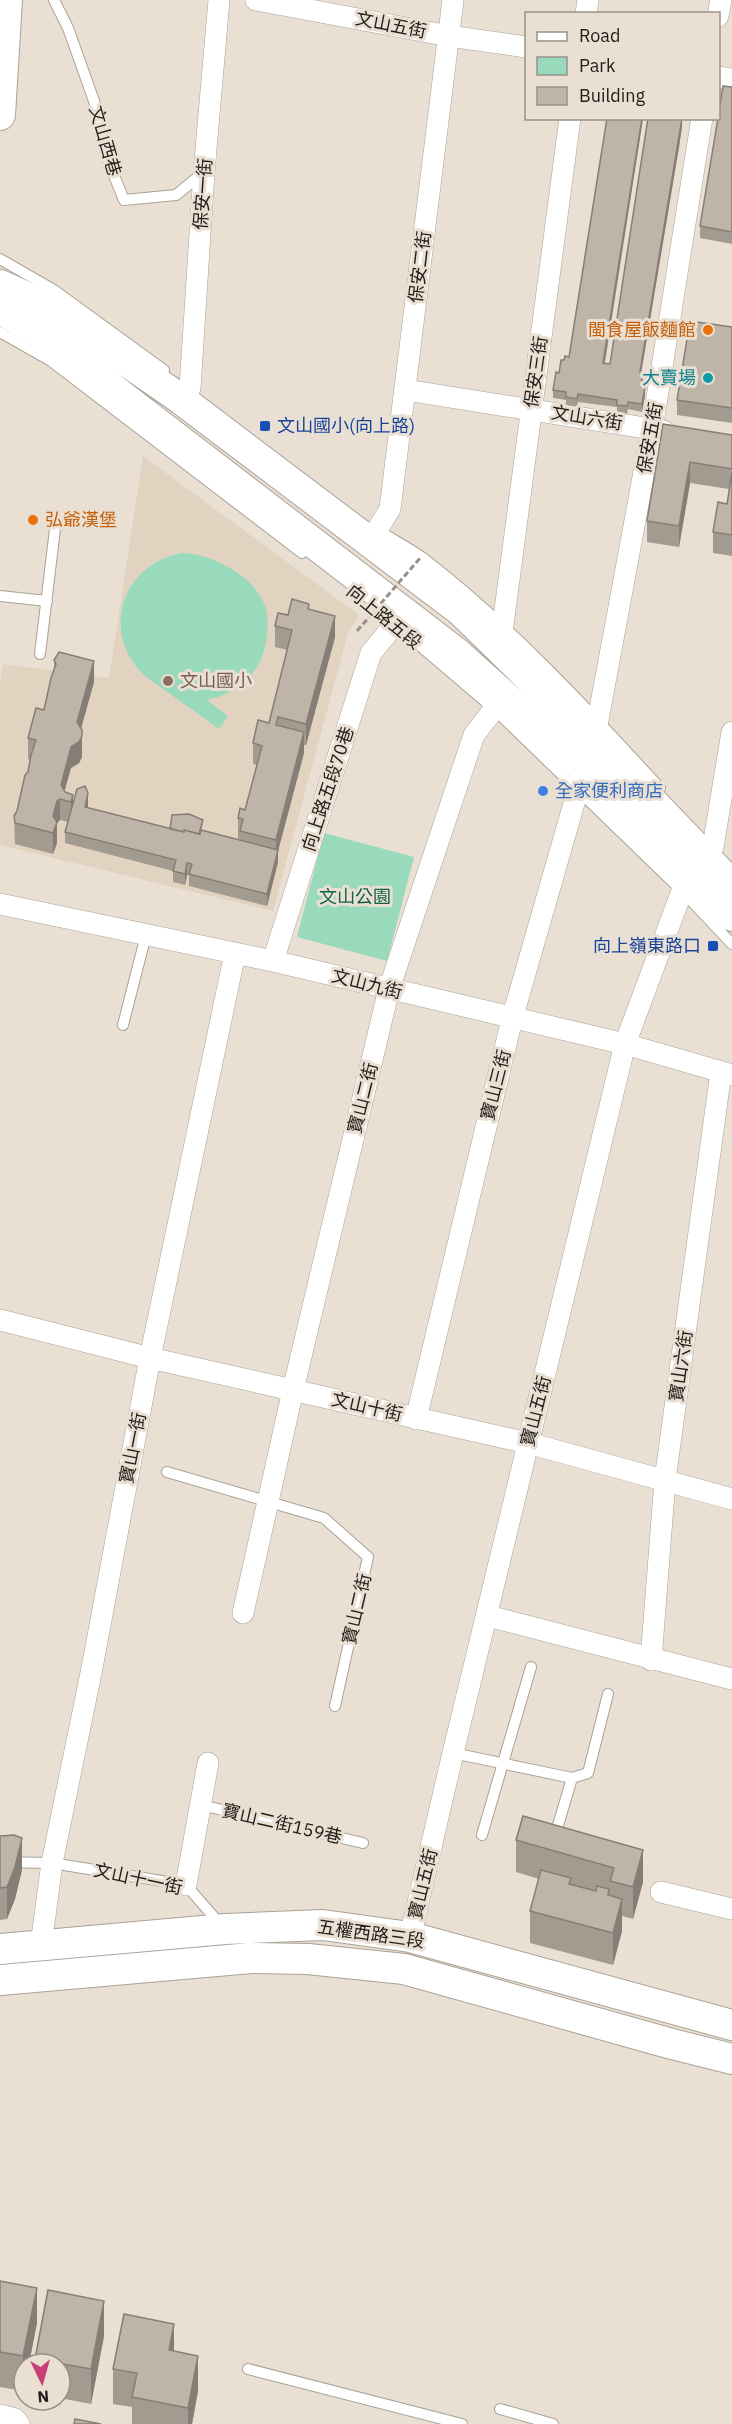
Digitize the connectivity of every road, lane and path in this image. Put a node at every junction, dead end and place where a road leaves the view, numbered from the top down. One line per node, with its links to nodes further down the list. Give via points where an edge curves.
1 (7, 0): 8 (main road)
2 (54, 0): 11 (lane, 文山西巷, via 68,28 108,161 124,200 176,195)
3 (219, 0): 11 (street, 保安一街)
4 (256, 0): 6 (street, 文山五街)
5 (453, 0): 6 (street, 保安二街)
6 (449, 36): 7 (street, 文山五街); 17 (street, 保安二街)
7 (525, 47)
8 (0, 115)
9 (570, 120): 18 (street, 保安三街)
10 (702, 120): 19 (street, 保安五街)
11 (204, 172): 16 (street, 保安一街)
12 (0, 259): 16 (lane, via 54,290)
13 (0, 285): 33 (main road, 向上路五段, via 44,305 178,397 451,604)
14 (0, 309): 33 (main road, 向上路五段, via 36,330)
15 (0, 332): 24 (lane, via 51,361)
16 (185, 385)
17 (406, 390): 18 (street, 文山六街); 21 (street, 保安二街, via 390,509)
18 (531, 410): 19 (street, 文山六街); 28 (street, 保安三街)
19 (652, 429): 20 (street, 文山六街); 33 (street, 保安五街)
20 (686, 435)
21 (372, 526): 23 (lane, 向上路五段)
22 (55, 529): 26 (lane)
23 (421, 557): 28 (lane, 向上路五段); 29 (path, bridge)
24 (311, 560)
25 (0, 596): 26 (lane)
26 (47, 601): 30 (lane)
27 (390, 621): 31 (lane, 向上路五段); 43 (street, 向上路五段70巷, via 371,653)
28 (503, 625): 33 (lane, 向上路五段)
29 (357, 631)
30 (40, 654)
31 (494, 709): 33 (lane, 向上路五段); 44 (street, 寶山二街, via 474,735)
32 (732, 732): 35 (street)
33 (589, 755): 34 (lane, 向上路五段); 36 (main road, 向上路五段); 37 (lane, 向上路五段); 39 (main road, 向上路五段); 45 (street, 寶山三街)
34 (667, 796)
35 (713, 846)
36 (732, 885)
37 (682, 891): 41 (lane, 向上路五段); 47 (street, 寶山五街)
38 (0, 904): 40 (street, 文山九街)
39 (732, 916)
40 (146, 934): 42 (street, 文山九街); 46 (lane)
41 (732, 944)
42 (235, 953): 43 (street, 文山九街); 50 (street, 寶山一街)
43 (273, 961): 44 (street, 文山九街)
44 (389, 989): 45 (street, 文山九街); 51 (street, 寶山二街)
45 (512, 1019): 47 (street, 文山九街); 52 (street, 寶山三街)
46 (123, 1025)
47 (626, 1044): 48 (street, 文山九街); 53 (street, 寶山五街)
48 (726, 1074): 55 (street, 寶山六街)
49 (0, 1320): 50 (street, 文山十街)
50 (150, 1358): 51 (street, 文山十街); 74 (street, 寶山一街, via 93,1668)
51 (293, 1390): 52 (street, 文山十街); 57 (street, 寶山二街)
52 (416, 1419): 53 (street, 文山十街)
53 (528, 1443): 55 (street, 文山十街); 59 (street, 寶山五街)
54 (167, 1472): 57 (lane, 寶山二街)
55 (665, 1480): 56 (street, 文山十街); 60 (street, 寶山六街)
56 (732, 1499)
57 (269, 1500): 58 (street, 寶山二街); 64 (lane, 寶山二街, via 324,1518 369,1557)
58 (243, 1613)
59 (488, 1616): 60 (street); 65 (street, 寶山五街)
60 (651, 1660): 62 (street)
61 (531, 1667): 67 (lane)
62 (732, 1679)
63 (608, 1694): 68 (lane, via 588,1773)
64 (335, 1706)
65 (453, 1753): 67 (lane); 78 (street, 寶山五街)
66 (208, 1763): 69 (street)
67 (504, 1764): 68 (lane); 70 (lane)
68 (572, 1778): 72 (lane)
69 (201, 1805): 71 (lane, 寶山二街159巷); 75 (street)
70 (482, 1835)
71 (363, 1843)
72 (551, 1850)
73 (0, 1862): 74 (lane, 文山十一街)
74 (52, 1863): 75 (lane, 文山十一街); 80 (street, 寶山一街)
75 (186, 1885): 79 (lane, 文山十一街)
76 (661, 1892): 77 (street)
77 (732, 1909)
78 (410, 1937): 79 (main road, 五權西路三段, via 323,1925); 83 (main road, 五權西路三段)
79 (232, 1944): 80 (main road, 五權西路三段); 82 (main road, 五權西路三段); 84 (main road, 五權西路三段, via 308,1959 404,1969)
80 (40, 1945): 81 (main road, 五權西路三段)
81 (0, 1949)
82 (0, 1980)
83 (732, 2025)
84 (732, 2059)
85 (248, 2369): 89 (lane)
86 (500, 2409): 90 (lane)
87 (0, 2415): 88 (street, via 15,2418)
88 (19, 2424)
89 (462, 2424)
90 (553, 2424)

